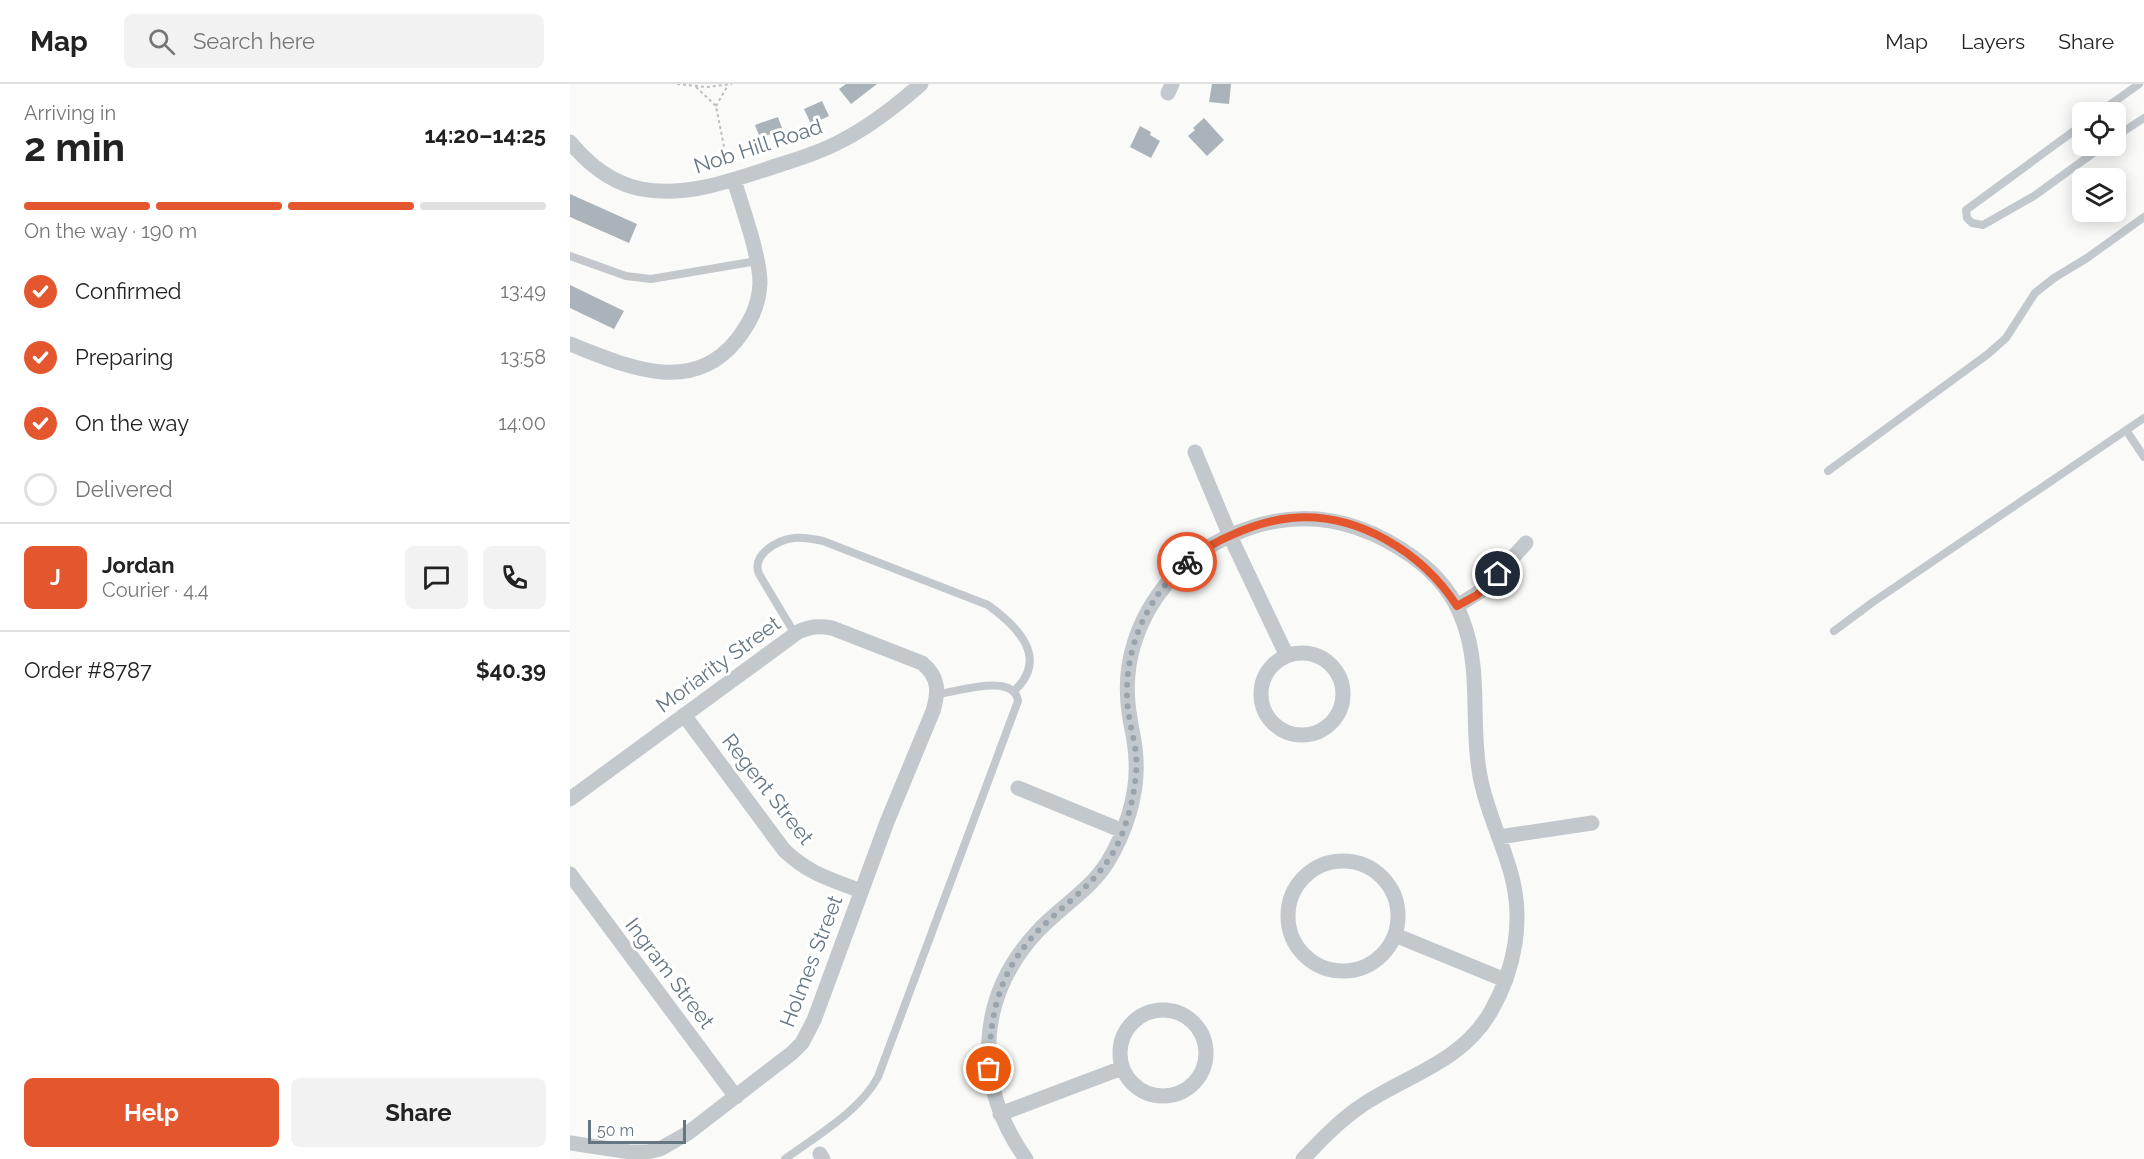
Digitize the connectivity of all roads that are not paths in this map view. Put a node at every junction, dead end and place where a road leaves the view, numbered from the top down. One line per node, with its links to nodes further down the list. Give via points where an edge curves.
1 (921, 84): 9 (street, Nob Hill Road, via 843,141 815,153)
2 (2139, 84): 3 (lane)
3 (2114, 102)
4 (2144, 118): 5 (lane)
5 (2126, 130)
6 (2072, 132): 8 (lane, via 1966,210 1967,218 1972,224 1983,225 2034,196)
7 (570, 142): 9 (street, Nob Hill Road, via 600,171 641,189 685,190)
8 (2089, 156)
9 (731, 174): 12 (street)
10 (2144, 217): 18 (lane, via 2036,293 2006,338 1988,354)
11 (570, 256): 12 (lane, via 626,276 651,279)
12 (757, 261): 13 (street, via 760,281 754,314 732,346 696,368 654,373)
13 (570, 344)
14 (2144, 418): 15 (lane)
15 (2126, 430): 17 (lane); 22 (lane)
16 (1195, 452): 19 (street)
17 (2144, 457)
18 (1828, 471)
19 (1230, 536): 21 (street, via 1263,523 1294,518 1348,524 1384,539 1420,562); 24 (street); 32 (street, via 1201,551 1179,569 1158,594 1136,636 1128,663 1127,696 1136,770)
20 (1526, 543): 21 (street, via 1484,590)
21 (1457, 606): 33 (street, via 1474,663 1480,780)
22 (1834, 631)
23 (795, 634): 25 (street, Moriarity Street, via 808,627 832,628 922,663); 26 (lane, via 759,574 757,559 788,539 823,541 988,604 1011,622 1028,648 1030,661 1023,682); 28 (street, Moriarity Street)
24 (1287, 656): 24 (street, via 1266,674 1261,700 1274,724 1285,732 1312,735 1335,721 1342,709 1343,688 1336,670 1326,660 1313,654)
25 (935, 678): 27 (street, Holmes Street)
26 (1014, 691): 27 (lane, via 998,684); 43 (lane, via 1016,711 873,1088)
27 (937, 694): 35 (street, Holmes Street)
28 (684, 715): 30 (street, Moriarity Street); 35 (street, Regent Street, via 784,850 812,873)
29 (1018, 788): 32 (street)
30 (570, 799)
31 (1592, 823): 33 (street)
32 (1123, 831): 40 (street, via 1101,872 1034,935 1004,979 993,1012 989,1048 989,1069)
33 (1499, 837): 37 (street, via 1514,883 1518,913)
34 (570, 874): 39 (street, Ingram Street)
35 (861, 891): 39 (street, Holmes Street, via 808,1034 792,1053)
36 (1395, 935): 36 (street, via 1395,898 1373,869 1356,862 1337,861 1304,876 1293,891 1288,909 1295,944 1322,967 1357,970 1387,950); 37 (street)
37 (1505, 980): 45 (street, via 1485,1019 1459,1049 1355,1110)
38 (1122, 1068): 38 (street, via 1140,1090 1153,1096 1182,1092 1202,1072 1205,1043 1195,1025 1178,1012 1150,1011 1138,1017 1121,1040); 40 (street)
39 (736, 1096): 42 (street, Holmes Street)
40 (1000, 1114): 44 (street)
41 (570, 1143): 42 (street, Holmes Street)
42 (653, 1155)
43 (785, 1159)
44 (1026, 1159)
45 (1303, 1159)

